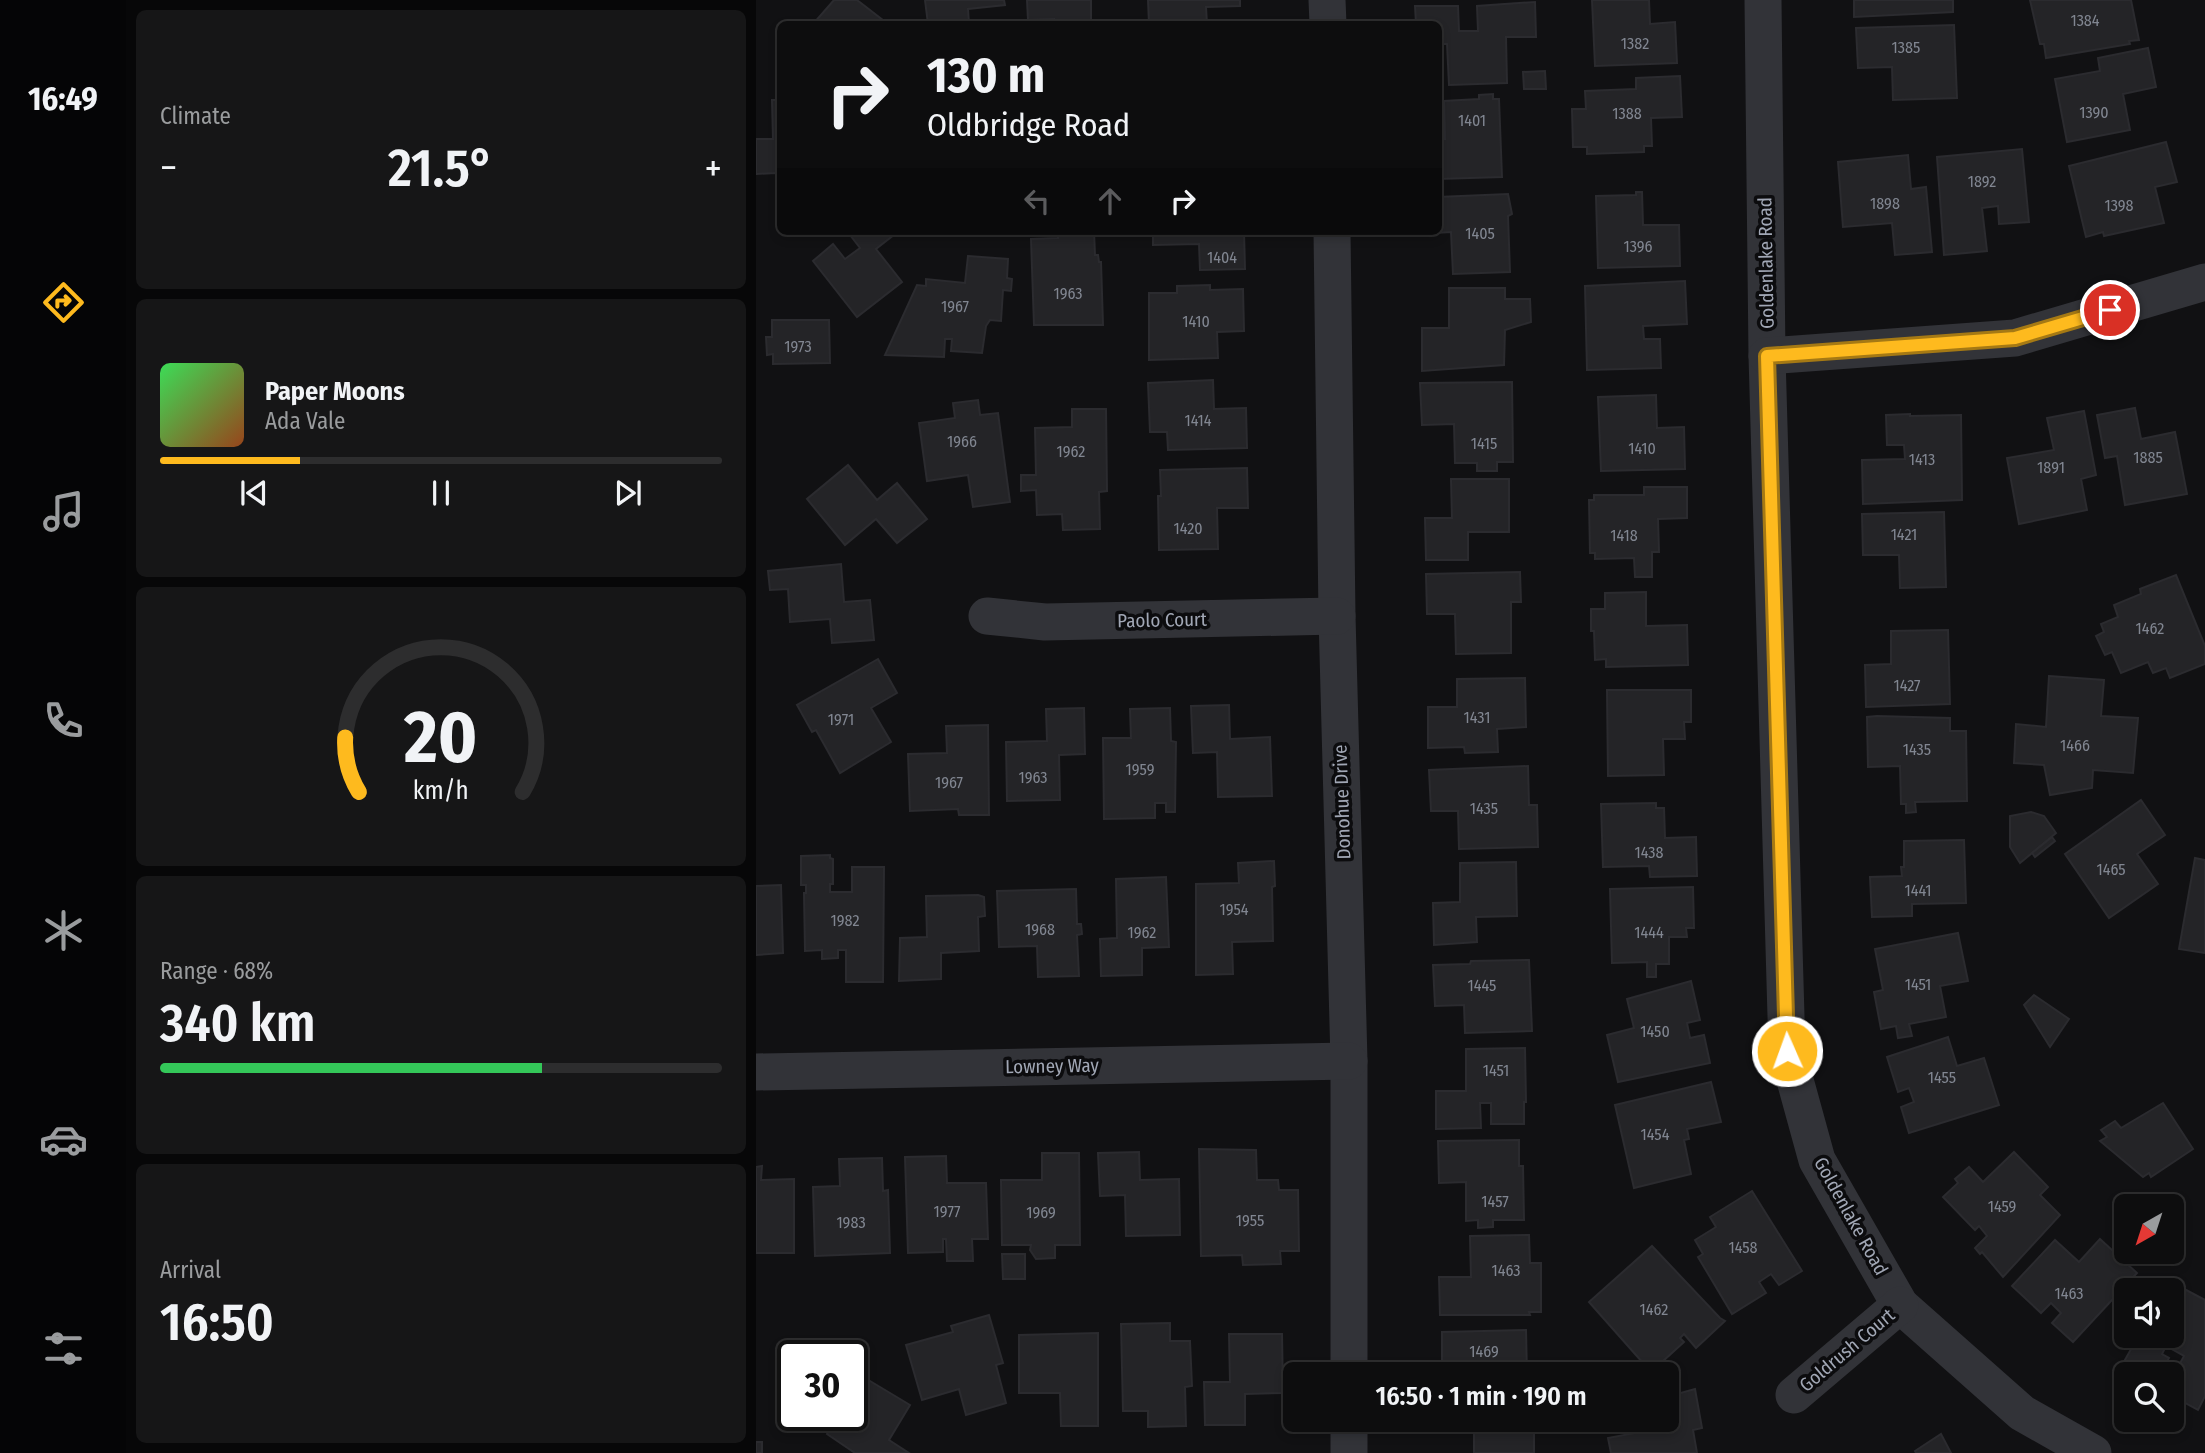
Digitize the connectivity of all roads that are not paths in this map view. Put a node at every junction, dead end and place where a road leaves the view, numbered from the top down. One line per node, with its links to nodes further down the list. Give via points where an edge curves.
1 (1327, 0): 3 (street)
2 (1763, 0): 6 (street, Goldenlake Road)
3 (1328, 21)
4 (1332, 235): 8 (street, Donohue Drive)
5 (2205, 282): 6 (street, via 2015,338)
6 (1767, 356): 11 (street, Goldenlake Road, via 1787,1051 1817,1160)
7 (988, 616): 8 (street, Paolo Court, via 1045,622)
8 (1337, 616): 9 (street, Donohue Drive)
9 (1349, 1061): 10 (street, Lowney Way); 12 (street, Donohue Drive)
10 (756, 1072)
11 (1900, 1305): 13 (street, Goldrush Court); 16 (street, Goldenlake Road, via 2022,1413)
12 (1349, 1362)
13 (1794, 1395)
14 (1349, 1432): 15 (street)
15 (1349, 1453)
16 (2094, 1453)

